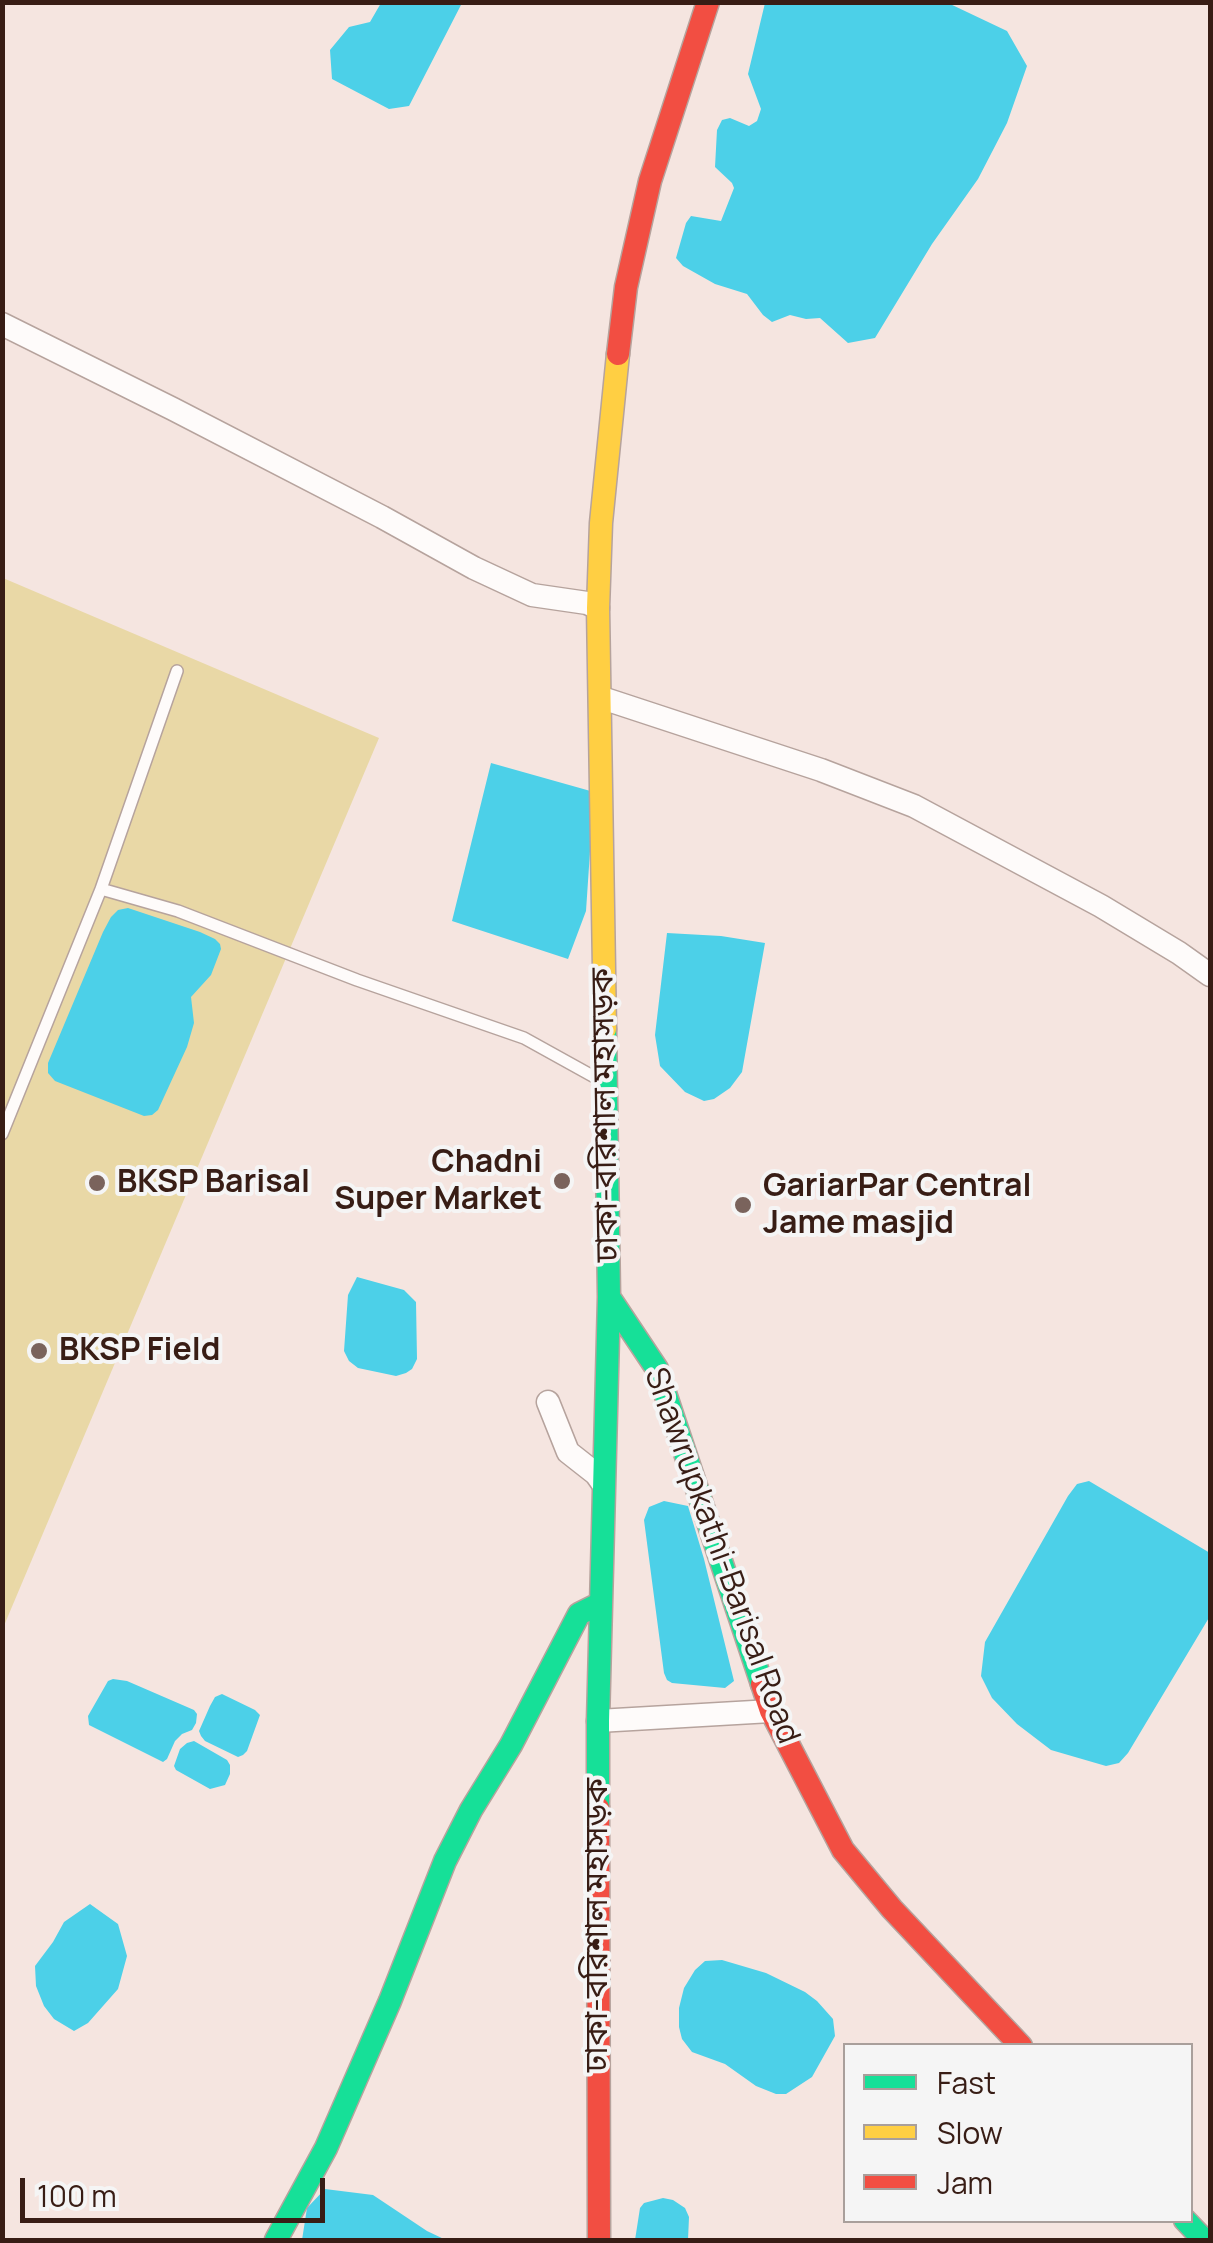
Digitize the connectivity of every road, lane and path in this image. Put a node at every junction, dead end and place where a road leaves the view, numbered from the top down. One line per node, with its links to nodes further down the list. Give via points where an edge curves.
1 (708, 2): 3 (main road, ঢাকা-বরিশাল মহাসড়ক, via 650,181 626,288)
2 (2, 324): 3 (street, via 532,596)
3 (598, 608): 5 (main road, ঢাকা-বরিশাল মহাসড়ক)
4 (177, 671): 6 (lane)
5 (602, 698): 7 (street, via 914,806 1100,906); 8 (main road, ঢাকা-বরিশাল মহাসড়ক)
6 (100, 889): 8 (lane, via 178,911 524,1038); 9 (lane)
7 (1210, 975)
8 (606, 1083): 10 (main road, ঢাকা-বরিশাল মহাসড়ক)
9 (2, 1134)
10 (609, 1297): 12 (main road, ঢাকা-বরিশাল মহাসড়ক); 14 (main road, Shawrupkathi-Barisal Road, via 657,1368)
11 (548, 1402): 12 (street, via 568,1452)
12 (604, 1486): 13 (main road, ঢাকা-বরিশাল মহাসড়ক)
13 (601, 1603): 15 (main road, ঢাকা-বরিশাল মহাসড়ক); 17 (main road, via 579,1614 471,1810 326,2148)
14 (771, 1711): 15 (street); 16 (main road, Shawrupkathi-Barisal Road, via 844,1850)
15 (598, 1721): 18 (main road, ঢাকা-বরিশাল মহাসড়ক)
16 (1018, 2043)
17 (276, 2240)
18 (599, 2240)

